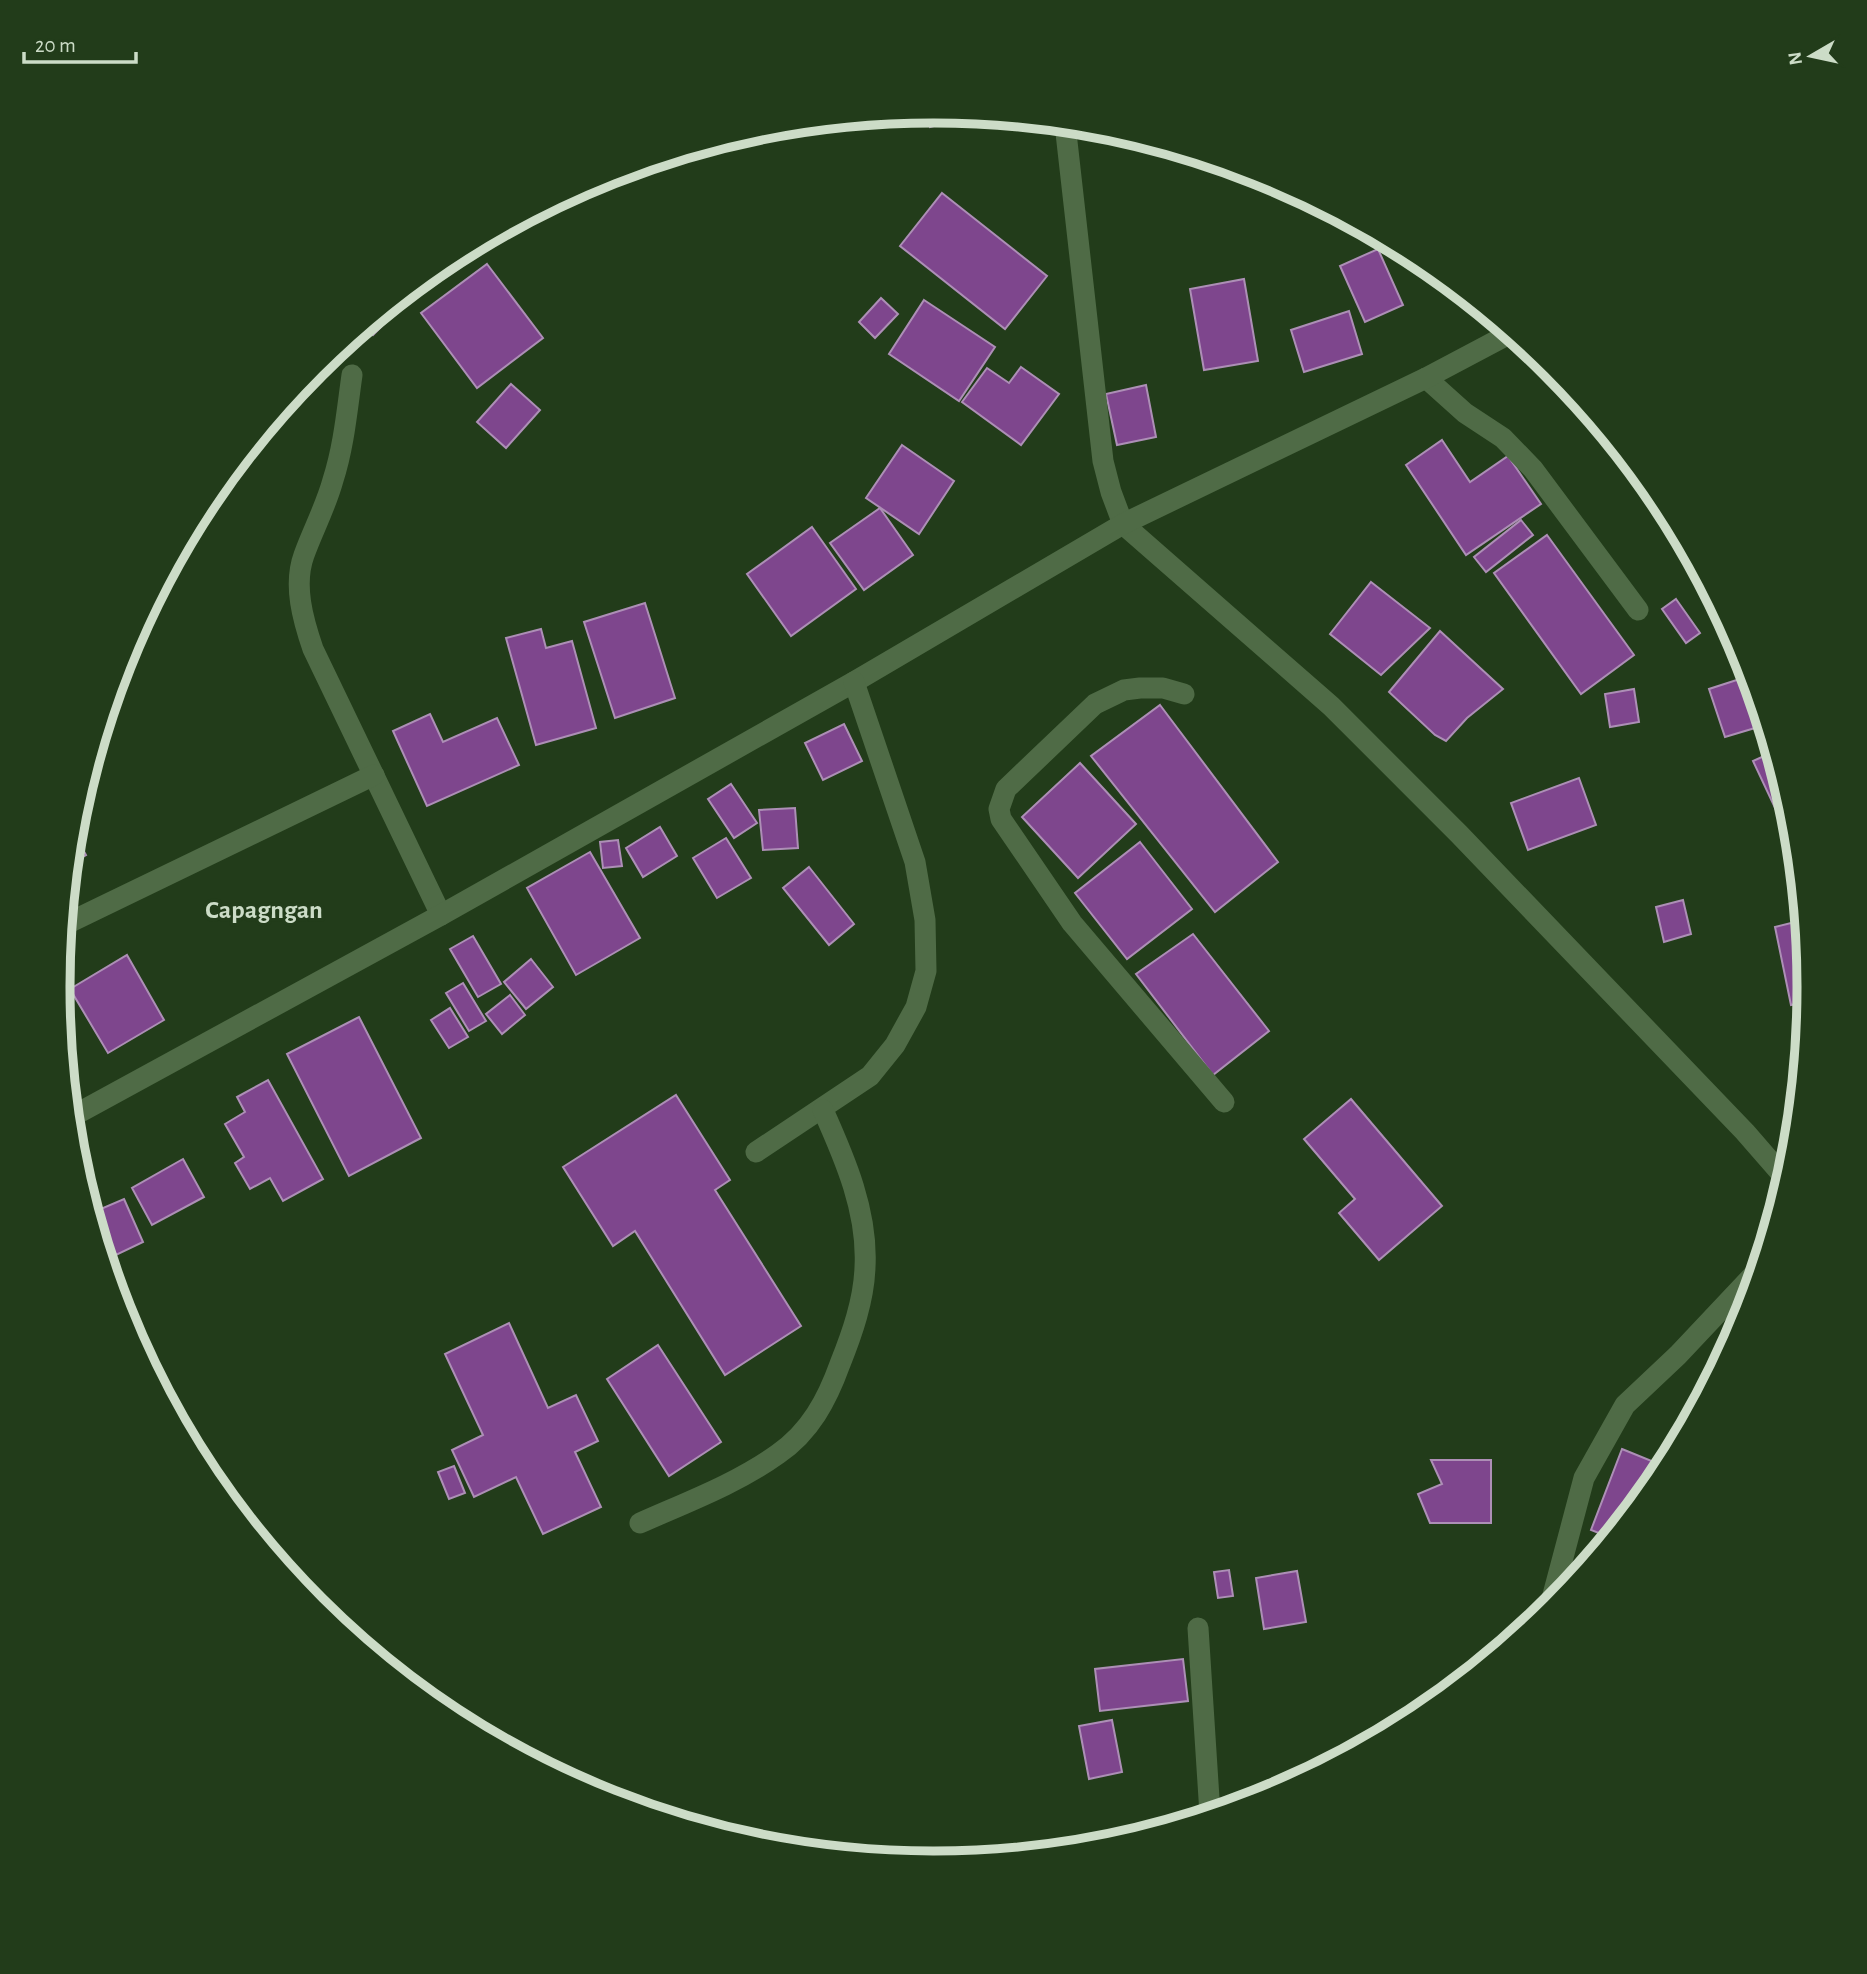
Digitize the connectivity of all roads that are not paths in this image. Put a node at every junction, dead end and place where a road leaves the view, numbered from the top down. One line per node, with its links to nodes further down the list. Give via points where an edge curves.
1 (1066, 134): 5 (street, via 1103,461)
2 (1502, 338): 4 (street)
3 (352, 375): 9 (street, via 334,479 303,557 299,589 313,649)
4 (1426, 378): 5 (street); 6 (street, via 1465,413 1503,438 1533,469)
5 (1123, 524): 7 (street); 16 (street, via 1331,706)
6 (1639, 610)
7 (854, 682): 10 (street); 13 (street, via 915,862 925,919 926,971 916,1007 894,1045 870,1076)
8 (1184, 694): 12 (street, via 1140,688 1095,704 1006,789 999,809 1001,819 1072,923)
9 (374, 775): 10 (street); 11 (street)
10 (441, 915): 14 (street)
11 (73, 921)
12 (1224, 1102)
13 (823, 1110): 15 (street); 18 (street, via 847,1164 861,1216 865,1268 854,1328 829,1395 805,1431 779,1453 731,1483)
14 (79, 1112)
15 (756, 1152)
16 (1777, 1169)
17 (1743, 1286): 19 (street, via 1625,1405 1584,1478)
18 (640, 1522)
19 (1555, 1586)
20 (1198, 1628): 21 (street)
21 (1209, 1805)

